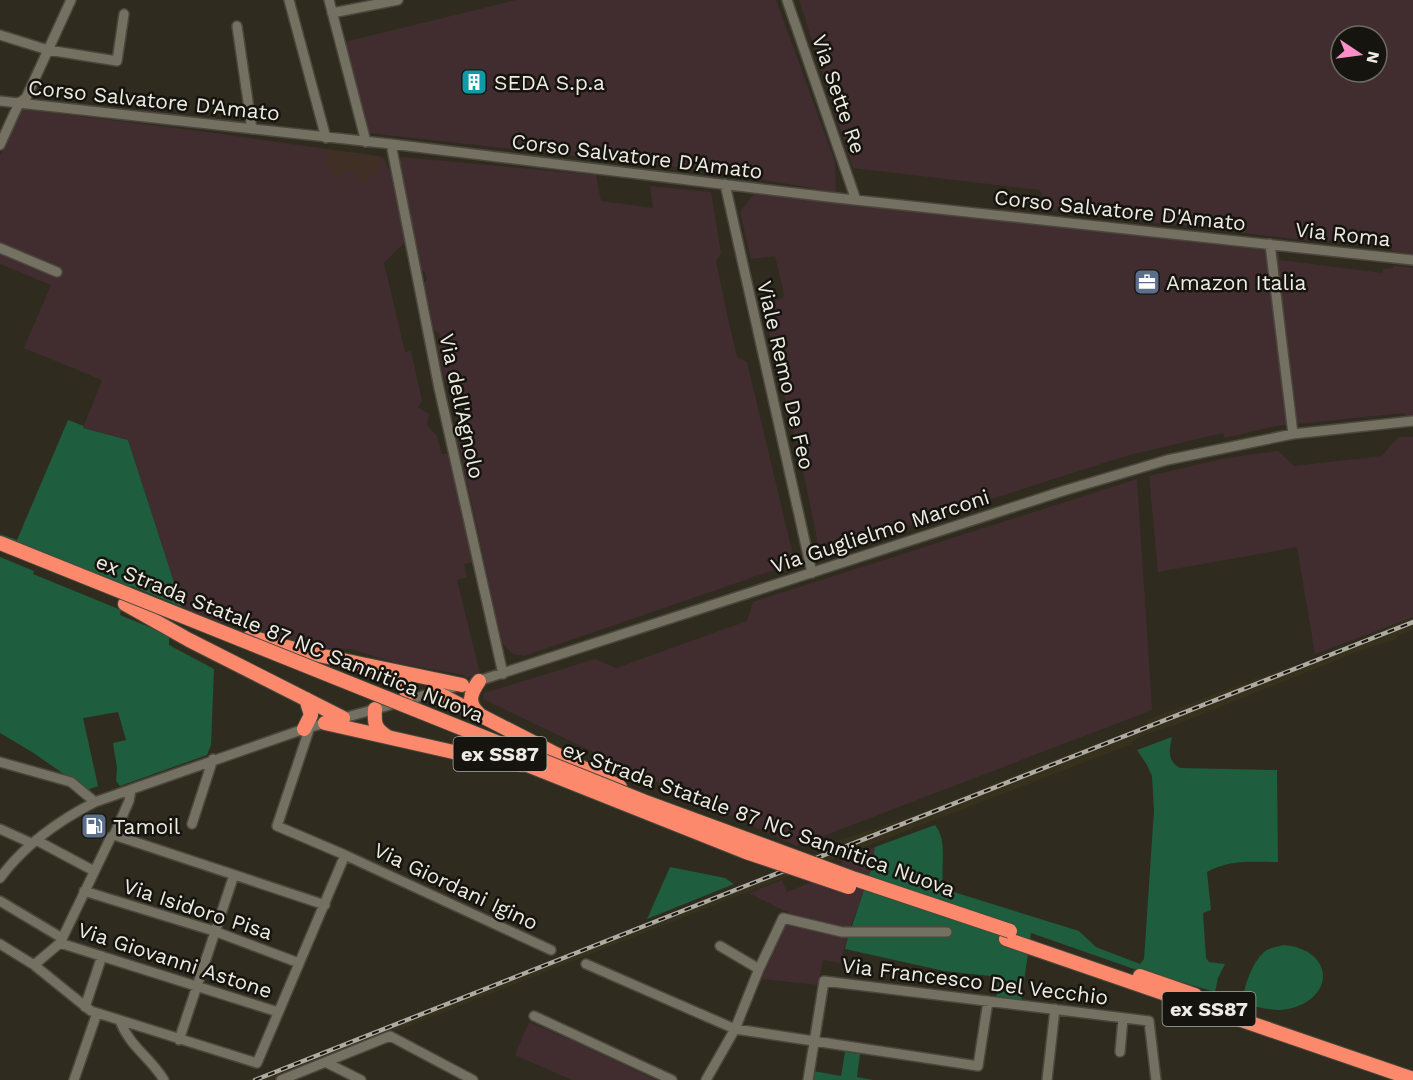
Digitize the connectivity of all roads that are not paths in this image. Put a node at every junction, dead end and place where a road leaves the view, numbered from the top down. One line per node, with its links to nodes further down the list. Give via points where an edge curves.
1 (71, 0): 10 (street)
2 (289, 0): 14 (street)
3 (329, 0): 6 (street)
4 (398, 0): 6 (street)
5 (787, 0): 19 (street, Via Sette Re)
6 (332, 13): 15 (street)
7 (124, 14): 10 (street, via 117,61)
8 (237, 26): 13 (street)
9 (0, 35): 10 (street)
10 (48, 50): 12 (street, via 26,98)
11 (0, 101): 12 (street, Corso Salvatore D'Amato)
12 (19, 103): 13 (street, Corso Salvatore D'Amato); 17 (street)
13 (252, 129): 14 (street, Corso Salvatore D'Amato)
14 (326, 138): 15 (street, Corso Salvatore D'Amato)
15 (366, 142): 16 (street, Corso Salvatore D'Amato)
16 (391, 144): 18 (street, Corso Salvatore D'Amato); 32 (street, Via dell'Agnolo, via 439,388)
17 (0, 145)
18 (725, 184): 19 (street, Corso Salvatore D'Amato); 28 (street, Viale Remo De Feo)
19 (856, 200): 20 (street, Corso Salvatore D'Amato)
20 (1270, 244): 22 (street, Via Roma); 25 (street)
21 (0, 248): 23 (street)
22 (1413, 260)
23 (57, 272)
24 (1413, 421): 25 (street, Via Guglielmo Marconi)
25 (1293, 434): 28 (street, Via Guglielmo Marconi, via 1167,460)
26 (0, 543): 30 (highway, ex Strada Statale 87 NC Sannitica Nuova / ex SS87, bridge)
27 (0, 553): 29 (highway, ex Strada Statale 87 NC Sannitica Nuova / ex SS87)
28 (812, 573): 32 (street, Via Guglielmo Marconi)
29 (125, 604): 36 (highway); 46 (highway, ex Strada Statale 87 NC Sannitica Nuova / ex SS87)
30 (184, 618): 31 (highway, bridge, via 261,641); 49 (highway, ex Strada Statale 87 NC Sannitica Nuova / ex SS87, bridge)
31 (399, 672): 34 (highway); 37 (highway, via 408,686)
32 (503, 674): 33 (street, Via Guglielmo Marconi)
33 (479, 681): 34 (street, Via Guglielmo Marconi); 39 (highway, via 472,690 470,703)
34 (462, 685): 35 (street, Via Guglielmo Marconi)
35 (435, 692): 37 (street, Via Guglielmo Marconi); 39 (highway)
36 (306, 699): 40 (highway); 42 (highway, via 310,715)
37 (406, 700): 38 (street, Via Guglielmo Marconi)
38 (370, 711): 40 (street, Via Guglielmo Marconi); 43 (highway, via 379,732)
39 (481, 716): 49 (highway, bridge)
40 (343, 718): 41 (street, Via Guglielmo Marconi)
41 (325, 723): 42 (street, Via Guglielmo Marconi); 43 (highway)
42 (307, 728): 44 (street, Via Guglielmo Marconi); 54 (street, Via Giordani Igino, via 277,826)
43 (390, 738): 46 (highway)
44 (213, 759): 47 (street, Via Guglielmo Marconi); 50 (street)
45 (0, 762): 48 (street, via 70,782)
46 (526, 765): 63 (highway, ex Strada Statale 87 NC Sannitica Nuova / ex SS87, bridge, via 746,852)
47 (131, 790): 48 (street, Via Guglielmo Marconi); 52 (street)
48 (95, 802): 53 (street, Via Guglielmo Marconi)
49 (648, 803): 63 (highway, ex Strada Statale 87 NC Sannitica Nuova / ex SS87, bridge)
50 (192, 824)
51 (0, 829): 53 (street)
52 (114, 836): 55 (street); 56 (street)
53 (33, 841): 55 (street); 57 (street, Via Guglielmo Marconi)
54 (345, 855): 60 (street); 67 (street, Via Giordani Igino)
55 (94, 871): 58 (street)
56 (234, 875): 60 (street); 61 (street)
57 (0, 878)
58 (84, 891): 61 (street, Via Isidoro Pisa); 64 (street)
59 (0, 901): 64 (street, Via Giovanni Astone)
60 (325, 905): 69 (street)
61 (214, 931): 69 (street, Via Isidoro Pisa); 73 (street)
62 (947, 932): 72 (street, via 842,932 783,918)
63 (1008, 935): 87 (highway, ex Strada Statale 87 NC Sannitica Nuova); 88 (highway, ex Strada Statale 87 NC Sannitica Nuova / ex SS87)
64 (61, 940): 68 (street, Via Giovanni Astone); 71 (street)
65 (0, 944): 71 (street)
66 (720, 946): 72 (street)
67 (551, 951)
68 (102, 956): 73 (street, Via Giovanni Astone); 75 (street)
69 (299, 963): 77 (street)
70 (586, 964): 82 (street)
71 (34, 965): 75 (street)
72 (759, 969): 82 (street)
73 (198, 985): 77 (street, Via Giovanni Astone); 83 (street)
74 (988, 1001): 76 (street, Via Francesco Del Vecchio); 84 (street, Via Francesco Del Vecchio, via 824,981); 84 (street, via 978,1066)
75 (86, 1007): 78 (street)
76 (1055, 1009): 80 (street, Via Francesco Del Vecchio); 97 (street)
77 (278, 1012): 83 (street, via 257,1063)
78 (97, 1013): 81 (street); 89 (street)
79 (534, 1016): 94 (street)
80 (1124, 1018): 85 (street); 98 (street, Via Francesco Del Vecchio, via 1149,1021)
81 (120, 1021): 83 (street); 90 (street, via 129,1040)
82 (735, 1029): 84 (street); 95 (street)
83 (179, 1040)
84 (814, 1042): 96 (street, Via Francesco Del Vecchio)
85 (1120, 1052)
86 (327, 1063): 91 (street); 92 (street); 93 (street, via 390,1036)
87 (1413, 1070)
88 (1413, 1078)
89 (74, 1080)
90 (164, 1080)
91 (281, 1080)
92 (361, 1080)
93 (473, 1080)
94 (672, 1080)
95 (706, 1080)
96 (808, 1080)
97 (1047, 1080)
98 (1156, 1080)

